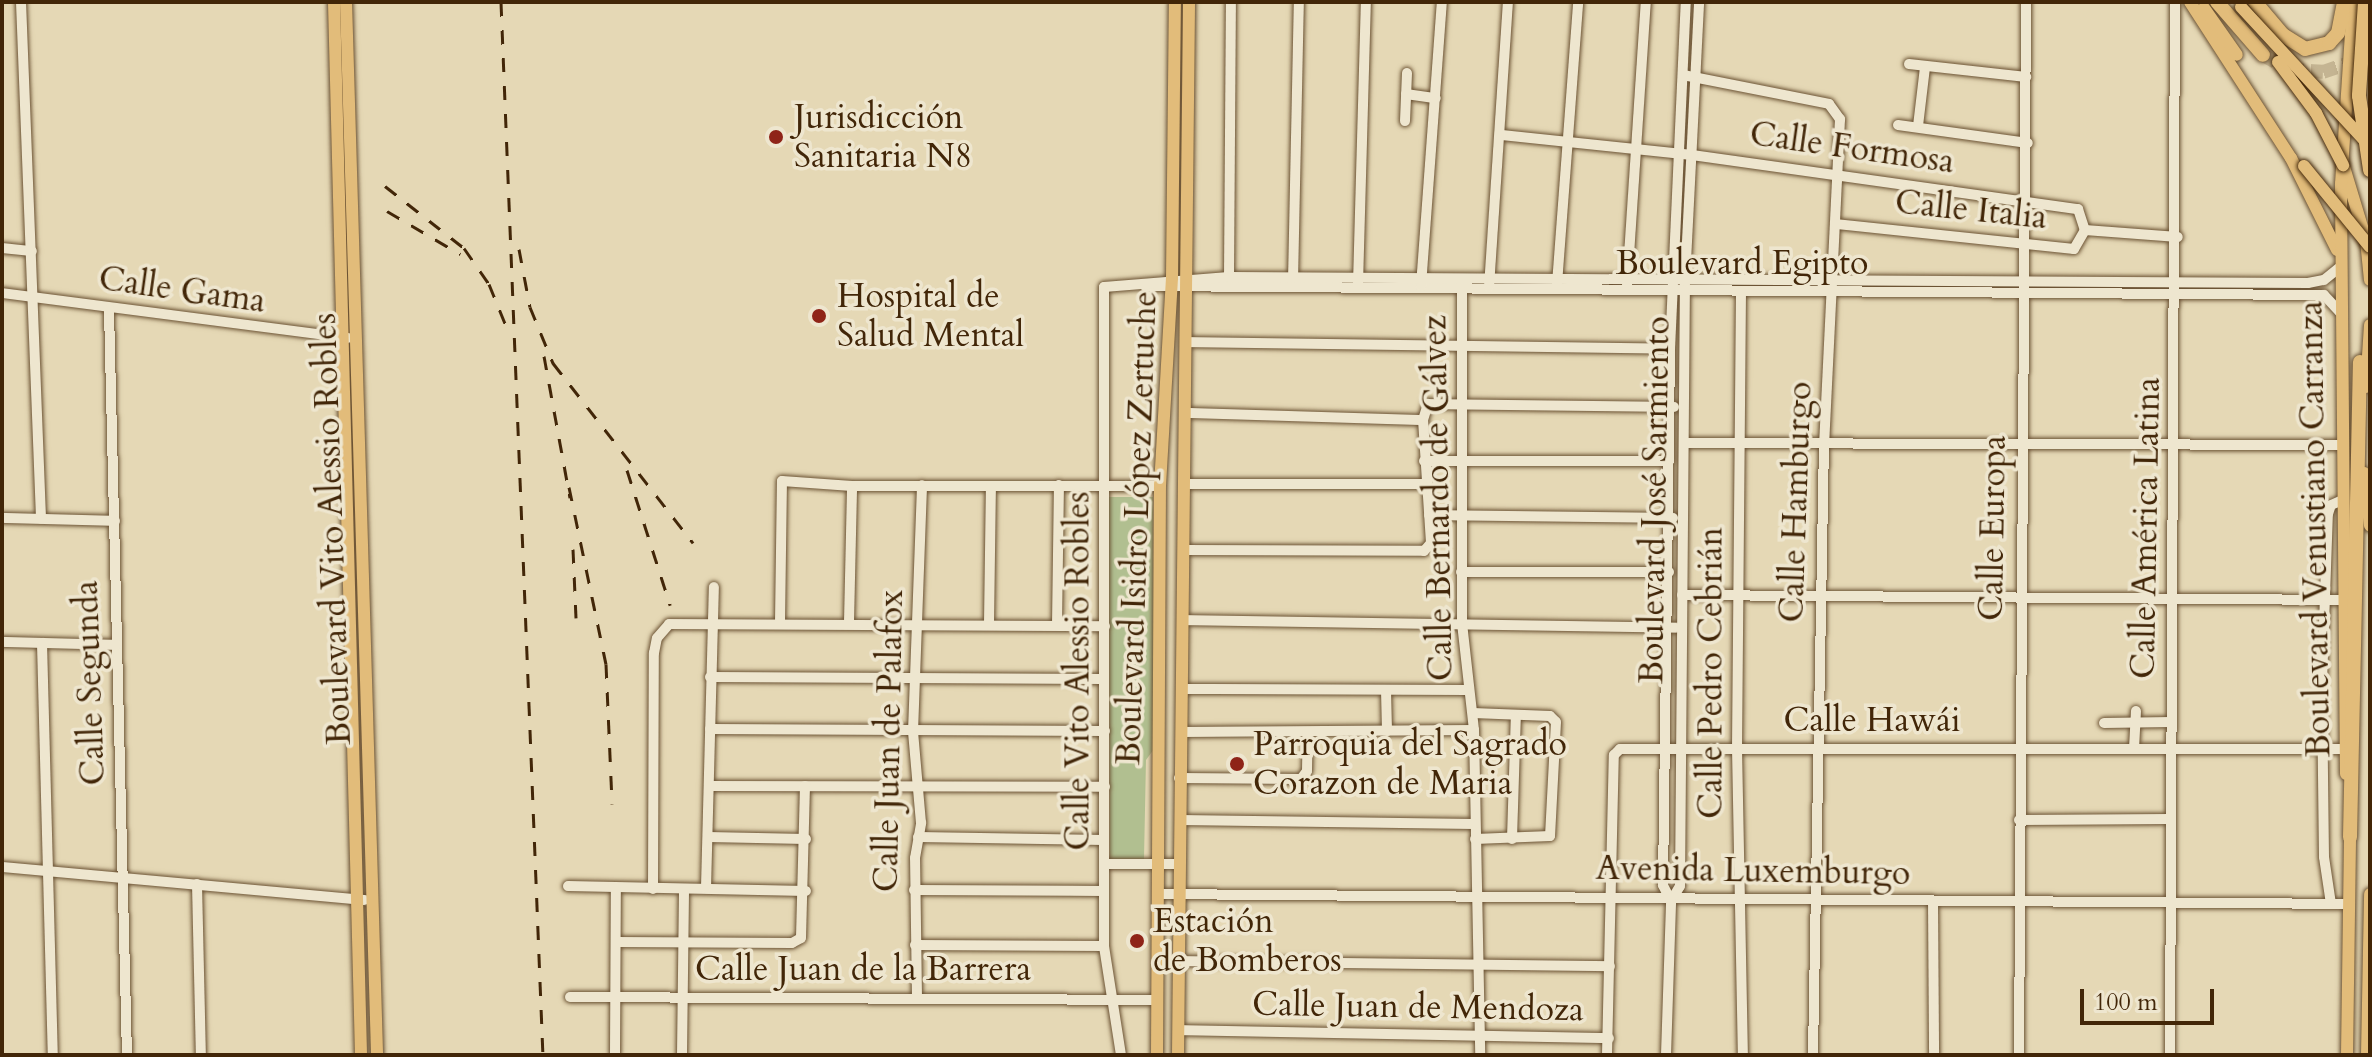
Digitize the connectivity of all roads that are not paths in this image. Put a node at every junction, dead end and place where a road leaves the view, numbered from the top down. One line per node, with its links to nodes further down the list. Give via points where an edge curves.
1 (21, 2): 53 (street)
2 (334, 2): 82 (main road, Boulevard Vito Alessio Robles)
3 (346, 2): 82 (main road, Boulevard Vito Alessio Robles)
4 (1175, 2): 61 (main road, Boulevard Isidro López Zertuche)
5 (1189, 2): 62 (main road, Boulevard Isidro López Zertuche)
6 (1231, 2): 55 (street)
7 (1299, 2): 56 (street)
8 (1366, 2): 63 (street)
9 (1442, 2): 33 (street)
10 (1508, 2): 37 (street)
11 (1578, 2): 38 (street)
12 (1646, 2): 41 (street)
13 (1686, 2): 29 (street, Boulevard José Sarmiento)
14 (1699, 2): 30 (street, Boulevard José Sarmiento)
15 (2026, 2): 31 (street, Calle Europa)
16 (2175, 2): 49 (street, Calle América Latina)
17 (2190, 2): 54 (main road, via 2291,158 2327,224)
18 (2200, 2): 51 (main road, bridge, via 2304,166)
19 (2217, 2): 25 (highway)
20 (2225, 2): 59 (main road, bridge, via 2293,80 2325,128 2358,207)
21 (2344, 2): 24 (highway, via 2338,33 2329,43 2305,49)
22 (2353, 2): 54 (main road, Boulevard Venustiano Carranza, via 2341,146)
23 (2365, 2): 44 (highway, bridge, via 2359,96)
24 (2244, 4): 40 (main road, bridge)
25 (2263, 55)
26 (1909, 64): 27 (street)
27 (1925, 67): 31 (street); 36 (street)
28 (1407, 73): 32 (street)
29 (1683, 75): 30 (street, Calle Hamburgo); 42 (street, Boulevard José Sarmiento)
30 (1696, 76): 43 (street, Boulevard José Sarmiento); 45 (street, Calle Hamburgo, via 1835,107)
31 (2026, 77): 39 (street, Calle Europa)
32 (1406, 94): 33 (street); 34 (street)
33 (1436, 98): 57 (street)
34 (1405, 121)
35 (1898, 125): 36 (street)
36 (1918, 126): 39 (street)
37 (1502, 135): 38 (street, Calle Formosa); 64 (street)
38 (1567, 143): 41 (street, Calle Formosa); 65 (street)
39 (2028, 143): 46 (street, Calle Europa)
40 (2370, 147)
41 (1636, 149): 42 (street, Calle Formosa); 70 (street)
42 (1679, 154): 43 (street, Calle Formosa); 66 (street, Boulevard José Sarmiento)
43 (1692, 155): 45 (street, Calle Formosa); 67 (street, Boulevard José Sarmiento)
44 (2370, 170)
45 (1840, 174): 46 (street, Calle Formosa); 47 (street, Calle Hamburgo)
46 (2025, 200): 48 (street, Calle Formosa, via 2078,209); 50 (street, Calle Europa)
47 (1837, 224): 50 (street, Calle Italia); 68 (street, Calle Hamburgo)
48 (2085, 230): 49 (street); 50 (street, Calle Italia, via 2074,249)
49 (2178, 237): 60 (street, Calle América Latina)
50 (2024, 242): 58 (street, Calle Europa)
51 (2370, 247)
52 (2, 248): 53 (street)
53 (32, 251): 78 (street)
54 (2340, 264): 60 (street, Boulevard Egipto, via 2316,283); 80 (main road, Boulevard Venustiano Carranza)
55 (1229, 277): 56 (street, Boulevard Egipto); 62 (street, Boulevard Egipto)
56 (1293, 277): 63 (street, Boulevard Egipto); 71 (street)
57 (1422, 280): 63 (street, Boulevard Egipto); 64 (street, Boulevard Egipto); 73 (street)
58 (2023, 280): 60 (street, Boulevard Egipto); 68 (street, Boulevard Egipto); 76 (street, Calle Europa)
59 (2370, 280)
60 (2177, 281): 77 (street, Calle América Latina)
61 (1172, 284): 62 (street, Boulevard Egipto); 69 (street, Boulevard Egipto); 108 (main road, Boulevard Isidro López Zertuche)
62 (1187, 284): 71 (street, Boulevard Egipto); 83 (main road, Boulevard Isidro López Zertuche)
63 (1358, 285): 71 (street, Boulevard Egipto); 73 (street, Boulevard Egipto)
64 (1489, 286): 65 (street, Boulevard Egipto); 74 (street, Boulevard Egipto)
65 (1558, 286): 70 (street, Boulevard Egipto)
66 (1672, 286): 67 (street, Boulevard Egipto); 70 (street, Boulevard Egipto); 85 (street, Boulevard José Sarmiento)
67 (1685, 286): 68 (street, Boulevard Egipto); 72 (street, Boulevard Egipto); 89 (street, Boulevard José Sarmiento)
68 (1832, 286): 72 (street, Boulevard Egipto); 76 (street, Boulevard Egipto); 93 (street, Calle Hamburgo)
69 (1104, 287): 107 (street, Calle Vito Alessio Robles)
70 (1627, 287)
71 (1294, 291)
72 (1741, 291): 92 (street, Calle Pedro Cebrián)
73 (1420, 292): 74 (street, Boulevard Egipto)
74 (1462, 292): 84 (street, Calle Bernardo de Gálvez)
75 (2, 293): 78 (street, Calle Gama)
76 (2023, 294): 77 (street, Boulevard Egipto); 94 (street, Calle Europa)
77 (2177, 294): 80 (street, Boulevard Egipto, via 2324,295); 96 (street, Calle América Latina)
78 (33, 297): 79 (street, Calle Gama); 115 (street)
79 (109, 310): 82 (street, Calle Gama); 116 (street, Calle Segunda)
80 (2340, 312): 97 (main road, Boulevard Venustiano Carranza)
81 (2370, 325): 117 (main road, via 2364,469)
82 (348, 338): 149 (main road, Boulevard Vito Alessio Robles)
83 (1186, 342): 84 (street); 90 (main road, Boulevard Isidro López Zertuche)
84 (1463, 348): 85 (street); 87 (street, Calle Bernardo de Gálvez)
85 (1670, 349): 88 (street, Boulevard José Sarmiento)
86 (2360, 362): 183 (highway, via 2355,800)
87 (1462, 403): 88 (street); 91 (street, via 1428,404); 98 (street, Calle Bernardo de Gálvez)
88 (1669, 406): 89 (street); 100 (street, Boulevard José Sarmiento)
89 (1684, 407): 95 (street, Boulevard José Sarmiento)
90 (1187, 413): 91 (street); 101 (main road, Boulevard Isidro López Zertuche)
91 (1423, 415): 99 (street)
92 (1741, 442): 93 (street); 95 (street); 125 (street, Calle Pedro Cebrián)
93 (1824, 442): 94 (street); 123 (street, Calle Hamburgo)
94 (2022, 442): 96 (street); 124 (street, Calle Europa)
95 (1684, 443): 114 (street, Boulevard José Sarmiento)
96 (2175, 444): 97 (street); 128 (street, Calle América Latina)
97 (2343, 445): 109 (main road, Boulevard Venustiano Carranza)
98 (1462, 458): 99 (street); 100 (street); 111 (street, Calle Bernardo de Gálvez)
99 (1424, 461): 102 (street)
100 (1669, 461): 113 (street, Boulevard José Sarmiento)
101 (1185, 484): 102 (street); 118 (main road, Boulevard Isidro López Zertuche)
102 (1425, 484): 110 (street)
103 (922, 485): 105 (street); 106 (street); 135 (street, Calle Juan de Palafox)
104 (1059, 485): 106 (street); 107 (street); 136 (street)
105 (852, 486): 131 (street, via 782,481); 132 (street)
106 (991, 486): 134 (street)
107 (1108, 486): 108 (street); 137 (street, Calle Vito Alessio Robles)
108 (1160, 486): 189 (main road, Boulevard Isidro López Zertuche)
109 (2343, 500): 126 (main road, Boulevard Venustiano Carranza); 127 (street, via 2331,505 2328,514)
110 (1429, 515): 111 (street); 118 (street, via 1431,543 1424,551)
111 (1463, 515): 113 (street); 119 (street, Calle Bernardo de Gálvez)
112 (2, 518): 115 (street)
113 (1670, 518): 114 (street); 120 (street, Boulevard José Sarmiento)
114 (1683, 518): 122 (street, Boulevard José Sarmiento)
115 (41, 519): 116 (street)
116 (115, 521): 142 (street, Calle Segunda)
117 (2370, 526)
118 (1184, 550): 129 (main road, Boulevard Isidro López Zertuche)
119 (1461, 572): 120 (street); 133 (street, Calle Bernardo de Gálvez)
120 (1669, 572): 138 (street, Boulevard José Sarmiento)
121 (714, 587): 130 (street)
122 (1682, 595): 125 (street); 139 (street, Boulevard José Sarmiento)
123 (1820, 596): 124 (street); 125 (street); 166 (street, Calle Hamburgo)
124 (2021, 596): 128 (street); 167 (street, Calle Europa)
125 (1739, 597): 165 (street, Calle Pedro Cebrián)
126 (2342, 600): 127 (street); 171 (main road, Boulevard Venustiano Carranza)
127 (2328, 601): 128 (street); 170 (street)
128 (2172, 602): 153 (street, Calle América Latina)
129 (1183, 620): 133 (street); 146 (main road, Boulevard Isidro López Zertuche)
130 (713, 622): 131 (street); 143 (street); 198 (street, via 679,621 663,627 654,653)
131 (780, 622): 132 (street)
132 (849, 622): 135 (street)
133 (1462, 623): 138 (street); 148 (street, Calle Bernardo de Gálvez)
134 (989, 624): 135 (street); 136 (street)
135 (916, 625): 144 (street, Calle Juan de Palafox)
136 (1057, 625): 137 (street)
137 (1105, 626): 145 (street, Calle Vito Alessio Robles)
138 (1669, 628): 139 (street); 163 (street, Boulevard José Sarmiento)
139 (1682, 628): 164 (street, Boulevard José Sarmiento)
140 (2, 642): 141 (street)
141 (42, 643): 142 (street); 192 (street)
142 (116, 645): 193 (street, Calle Segunda)
143 (710, 677): 144 (street); 156 (street)
144 (914, 679): 145 (street); 160 (street, Calle Juan de Palafox)
145 (1104, 679): 158 (street, Calle Vito Alessio Robles)
146 (1183, 689): 147 (street); 161 (main road, Boulevard Isidro López Zertuche)
147 (1386, 690): 148 (street); 159 (street)
148 (1468, 690): 151 (street, Calle Bernardo de Gálvez)
149 (359, 700): 209 (main road, Boulevard Vito Alessio Robles); 211 (main road, Boulevard Vito Alessio Robles)
150 (2136, 711): 155 (street)
151 (1473, 713): 152 (street); 157 (street, Calle Bernardo de Gálvez)
152 (1516, 715): 186 (street); 186 (street, via 1550,716 1556,722 1551,834)
153 (2171, 722): 155 (street); 169 (street, Calle América Latina)
154 (2104, 723): 155 (street)
155 (2135, 723): 168 (street)
156 (710, 729): 160 (street); 174 (street)
157 (1474, 730): 159 (street); 180 (street, Calle Bernardo de Gálvez)
158 (1105, 731): 160 (street); 176 (street, Calle Vito Alessio Robles)
159 (1387, 731): 162 (street)
160 (913, 732): 173 (street, Calle Juan de Palafox)
161 (1181, 732): 162 (street); 172 (main road, Boulevard Isidro López Zertuche)
162 (1308, 732): 172 (street, via 1307,771 1301,779)
163 (1666, 748): 164 (street, Calle Hawái); 207 (street, Calle Hawái, via 1623,748 1614,755); 212 (street, Boulevard José Sarmiento, via 1663,885)
164 (1680, 748): 165 (street, Calle Hawái); 212 (street, Boulevard José Sarmiento, via 1680,886)
165 (1737, 748): 166 (street, Calle Hawái); 208 (street, Calle Pedro Cebrián)
166 (1822, 749): 167 (street, Calle Hawái); 210 (street, Calle Hamburgo)
167 (2018, 749): 168 (street, Calle Hawái); 179 (street, Calle Europa)
168 (2134, 749): 169 (street, Calle Hawái)
169 (2171, 749): 170 (street, Calle Hawái); 177 (street, Calle América Latina)
170 (2322, 749): 171 (street, Calle Hawái); 216 (street)
171 (2344, 749): 183 (main road, Boulevard Venustiano Carranza)
172 (1179, 778): 178 (main road, Boulevard Isidro López Zertuche)
173 (914, 784): 175 (street); 176 (street); 182 (street, Calle Juan de Palafox)
174 (709, 786): 175 (street); 181 (street)
175 (805, 786): 184 (street)
176 (1105, 787): 187 (street, Calle Vito Alessio Robles)
177 (2170, 819): 179 (street); 215 (street, Calle América Latina)
178 (1180, 820): 180 (street); 190 (main road, Boulevard Isidro López Zertuche)
179 (2019, 820): 214 (street, Calle Europa)
180 (1474, 824): 185 (street, Calle Bernardo de Gálvez)
181 (708, 837): 184 (street); 196 (street)
182 (918, 837): 187 (street); 200 (street, Calle Juan de Palafox)
183 (2350, 837): 217 (main road, Boulevard Venustiano Carranza)
184 (806, 839): 201 (street)
185 (1475, 839): 186 (street); 206 (street, Calle Bernardo de Gálvez)
186 (1512, 839)
187 (1104, 840): 188 (street, Calle Vito Alessio Robles)
188 (1105, 864): 189 (street); 202 (street, Calle Vito Alessio Robles)
189 (1156, 864): 190 (street); 203 (main road, Boulevard Isidro López Zertuche)
190 (1179, 864): 204 (main road, Boulevard Isidro López Zertuche)
191 (2, 867): 192 (street)
192 (50, 871): 193 (street); 237 (street)
193 (124, 877): 194 (street); 238 (street, Calle Segunda)
194 (197, 884): 209 (street); 239 (street)
195 (568, 886): 197 (street)
196 (706, 888): 199 (street); 201 (street)
197 (616, 889): 198 (street); 219 (street)
198 (653, 889): 199 (street)
199 (684, 889): 218 (street)
200 (914, 890): 202 (street); 220 (street, Calle Juan de Palafox)
201 (806, 891): 218 (street, via 804,934 792,943)
202 (1104, 891): 221 (street, Calle Vito Alessio Robles)
203 (1157, 894): 204 (street, Avenida Luxemburgo); 232 (main road, Boulevard Isidro López Zertuche)
204 (1179, 894): 206 (street, Avenida Luxemburgo); 222 (main road, Boulevard Isidro López Zertuche)
205 (2370, 894): 255 (main road)
206 (1478, 895): 207 (street, Avenida Luxemburgo); 226 (street, Calle Bernardo de Gálvez)
207 (1613, 897): 212 (street, Avenida Luxemburgo); 225 (street)
208 (1739, 899): 210 (street, Avenida Luxemburgo); 212 (street, Avenida Luxemburgo); 249 (street, Calle Pedro Cebrián)
209 (356, 900): 211 (street); 224 (main road, Boulevard Vito Alessio Robles)
210 (1816, 900): 213 (street, Avenida Luxemburgo); 250 (street, Calle Hamburgo)
211 (371, 901): 223 (main road, Boulevard Vito Alessio Robles)
212 (1671, 901): 248 (street, Boulevard José Sarmiento)
213 (1933, 901): 214 (street, Avenida Luxemburgo); 251 (street)
214 (2019, 902): 215 (street, Avenida Luxemburgo); 252 (street, Calle Europa)
215 (2170, 903): 216 (street, Avenida Luxemburgo); 253 (street, Calle América Latina)
216 (2331, 904): 217 (street, Avenida Luxemburgo)
217 (2349, 904): 254 (main road, Boulevard Venustiano Carranza)
218 (684, 941): 219 (street); 229 (street)
219 (616, 942): 227 (street)
220 (915, 945): 221 (street); 230 (street, Calle Juan de Palafox)
221 (1104, 946): 231 (street, Calle Vito Alessio Robles)
222 (1178, 961): 226 (street); 233 (main road, Boulevard Isidro López Zertuche)
223 (373, 965): 224 (main road); 241 (main road, Boulevard Vito Alessio Robles)
224 (358, 966): 240 (main road, Boulevard Vito Alessio Robles)
225 (1610, 966): 226 (street); 235 (street)
226 (1479, 968): 234 (street, Calle Bernardo de Gálvez)
227 (615, 995): 228 (street, Calle Juan de la Barrera); 229 (street, Calle Juan de la Barrera); 236 (street)
228 (570, 997)
229 (683, 997): 230 (street, Calle Juan de la Barrera); 242 (street)
230 (917, 998): 231 (street, Calle Juan de la Barrera)
231 (1108, 999): 232 (street, Calle Juan de la Barrera); 243 (street, Calle Vito Alessio Robles)
232 (1157, 1000): 244 (main road, Boulevard Isidro López Zertuche)
233 (1178, 1030): 234 (street, Calle Juan de Mendoza); 245 (main road, Boulevard Isidro López Zertuche)
234 (1480, 1037): 235 (street, Calle Juan de Mendoza); 246 (street, Calle Bernardo de Gálvez)
235 (1609, 1038): 247 (street)
236 (615, 1053)
237 (53, 1055)
238 (127, 1055)
239 (201, 1055)
240 (361, 1055)
241 (377, 1055)
242 (682, 1055)
243 (1121, 1055)
244 (1157, 1055)
245 (1178, 1055)
246 (1480, 1055)
247 (1607, 1055)
248 (1666, 1055)
249 (1743, 1055)
250 (1813, 1055)
251 (1934, 1055)
252 (2019, 1055)
253 (2170, 1055)
254 (2347, 1055)
255 (2367, 1055)

